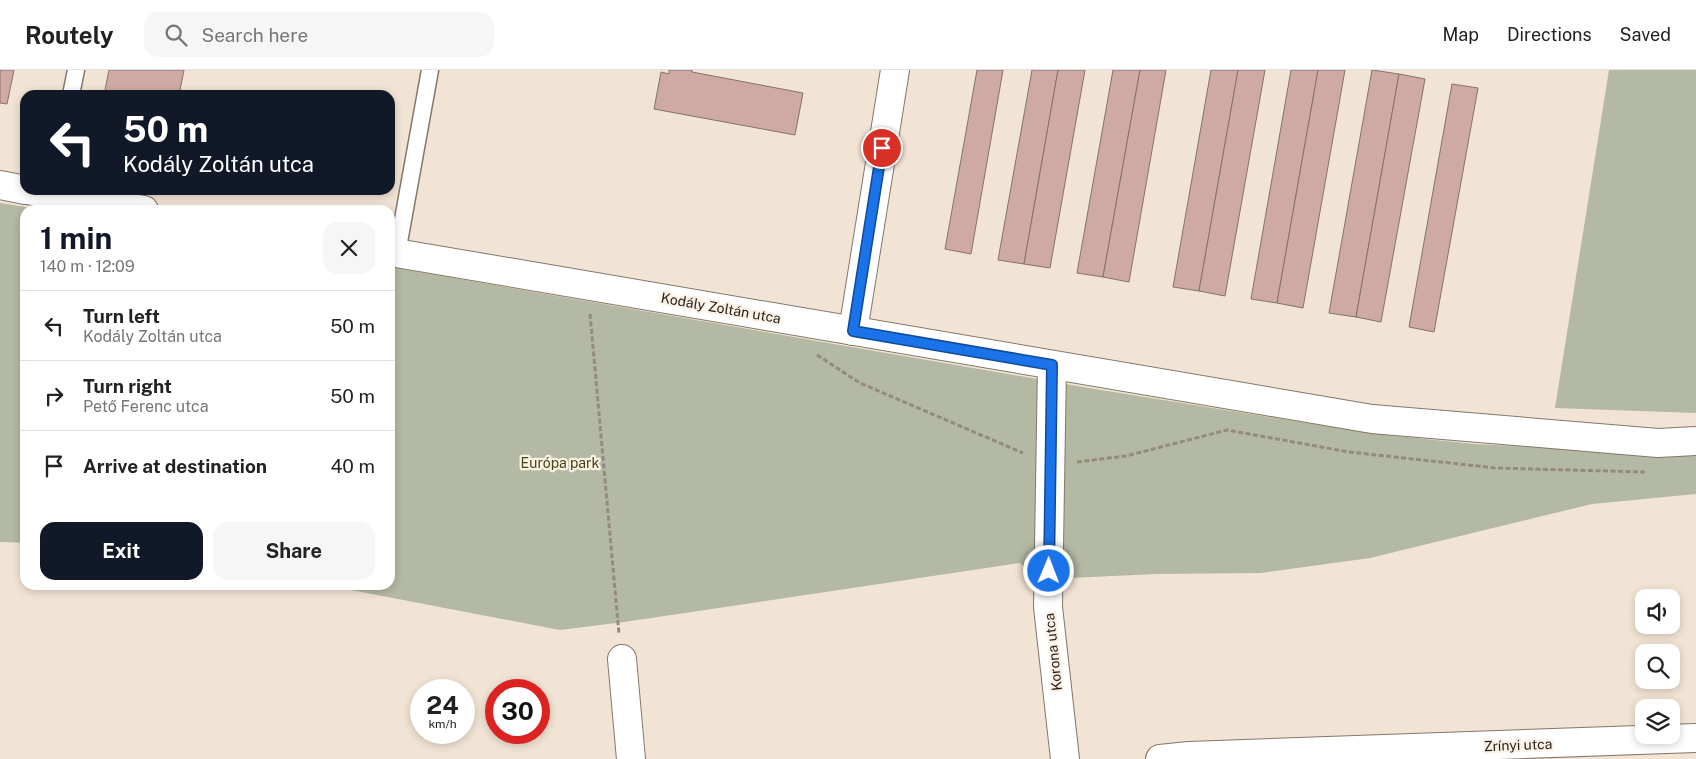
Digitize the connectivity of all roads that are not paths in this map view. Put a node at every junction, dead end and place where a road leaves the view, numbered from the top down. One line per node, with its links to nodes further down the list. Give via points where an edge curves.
1 (76, 70): 4 (lane)
2 (430, 70): 9 (lane)
3 (894, 70): 11 (street)
4 (72, 90)
5 (0, 186): 6 (street)
6 (20, 189)
7 (69, 195): 8 (street)
8 (119, 205)
9 (395, 247)
10 (395, 252): 11 (street, Kodály Zoltán utca)
11 (853, 331): 12 (street, Kodály Zoltán utca)
12 (1052, 365): 13 (street, Kodály Zoltán utca, via 1372,419 1658,443); 18 (street, Korona utca, via 1048,607)
13 (1696, 441)
14 (622, 659): 17 (street)
15 (1696, 738): 16 (street, Zrínyi utca)
16 (1230, 757): 19 (street, Zrínyi utca)
17 (631, 759)
18 (1065, 759)
19 (1160, 759)

